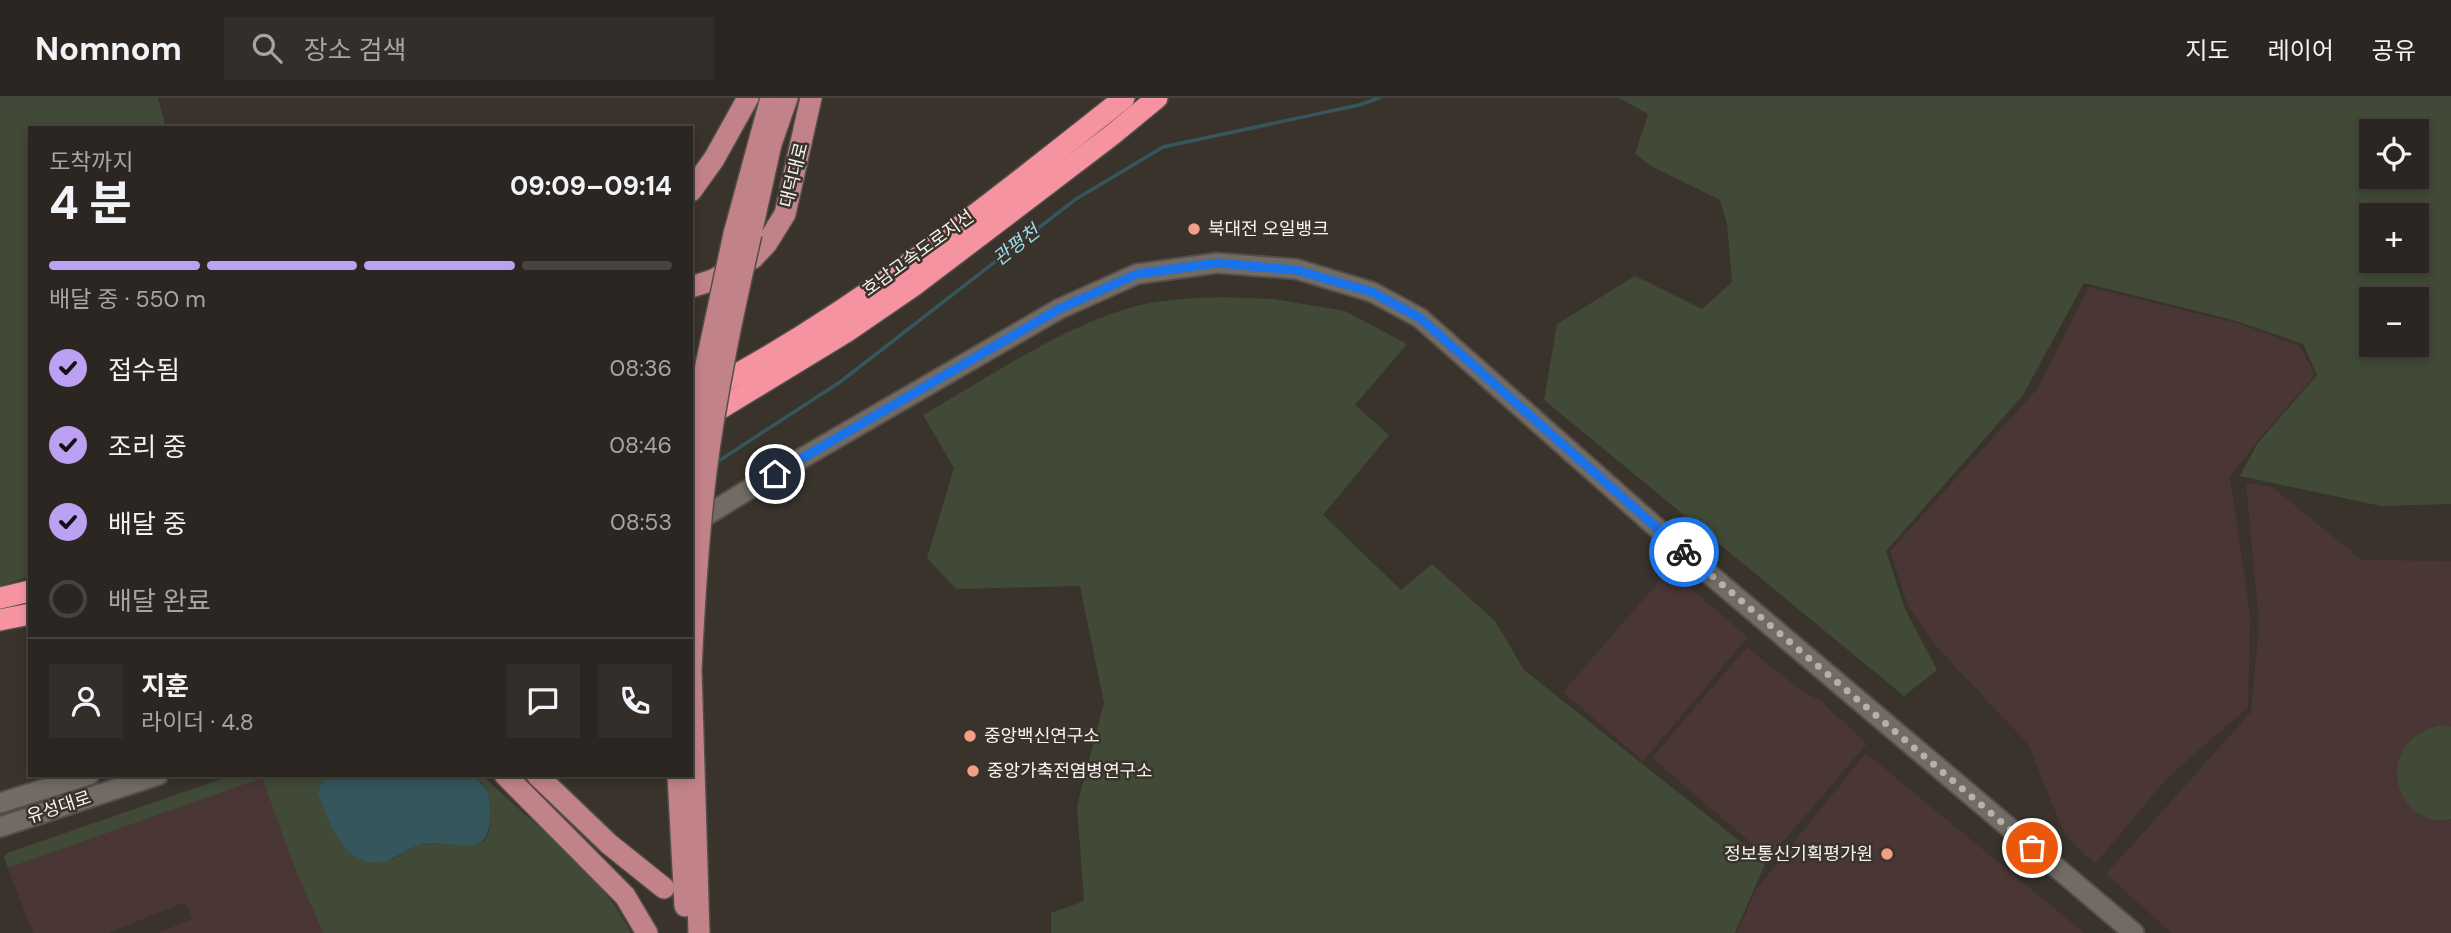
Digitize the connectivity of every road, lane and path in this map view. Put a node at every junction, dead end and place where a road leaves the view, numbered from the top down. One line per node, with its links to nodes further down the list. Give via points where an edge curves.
1 (748, 98): 8 (main road)
2 (771, 98): 9 (main road)
3 (787, 98): 9 (main road, 대덕대로)
4 (811, 98): 11 (main road, 대덕대로, via 785,214 767,243 753,258)
5 (1103, 98): 10 (highway, via 916,247)
6 (1124, 98): 10 (highway, 호남고속도로지선)
7 (1157, 98): 13 (highway, 호남고속도로지선, via 916,284 846,332)
8 (693, 188)
9 (743, 234): 14 (main road, bridge, via 706,365); 20 (main road, bridge, via 706,471)
10 (906, 268): 12 (highway, 호남고속도로지선, via 765,360)
11 (693, 286)
12 (693, 398)
13 (693, 423)
14 (693, 457)
15 (693, 524): 33 (main road, via 1059,309 1137,274 1217,263 1296,270 1372,292 1420,318 1701,568)
16 (28, 591): 17 (highway)
17 (0, 598)
18 (28, 614): 19 (highway)
19 (0, 620)
20 (693, 625)
21 (693, 736): 32 (main road)
22 (83, 777): 27 (main road, 유성대로)
23 (152, 777): 28 (main road, 유성대로)
24 (507, 777): 30 (main road, via 625,896)
25 (539, 777): 29 (main road)
26 (678, 777): 31 (main road)
27 (0, 803)
28 (0, 827)
29 (664, 888)
30 (647, 933)
31 (686, 933)
32 (699, 933)
33 (2134, 933)

